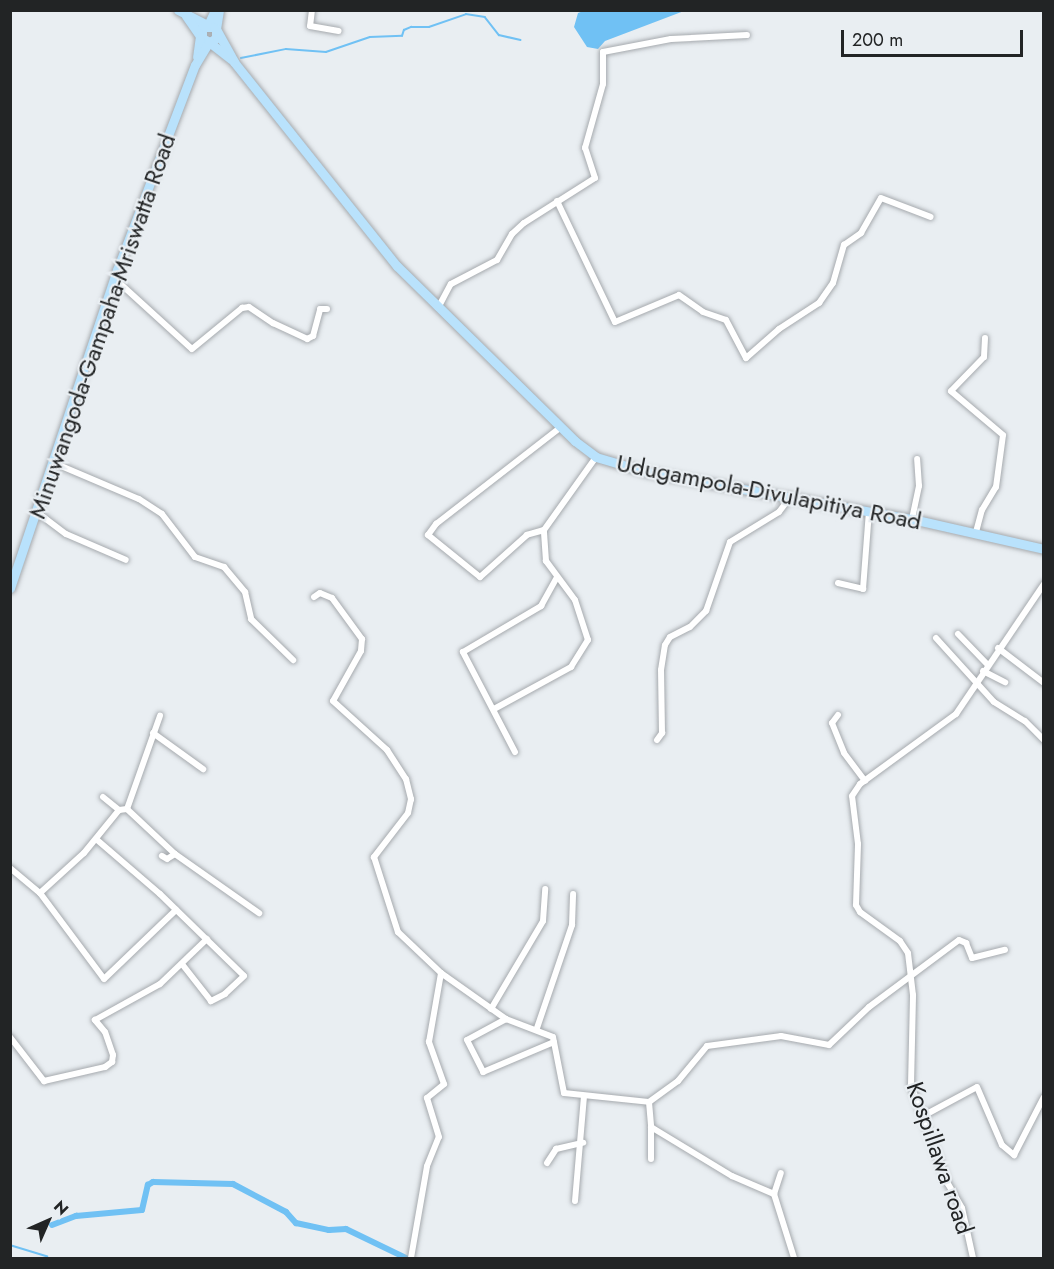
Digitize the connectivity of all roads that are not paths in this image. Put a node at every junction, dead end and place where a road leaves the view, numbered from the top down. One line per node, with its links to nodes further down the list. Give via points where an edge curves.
1 (217, 10): 4 (main road)
2 (312, 10): 5 (street, via 310,26)
3 (182, 13): 4 (main road); 7 (main road)
4 (212, 27): 7 (main road); 8 (main road, Minuwangoda-Gampaha-Mriswatta Road, via 215,39); 9 (main road, Udugampola-Divulapitiya Road)
5 (339, 31)
6 (747, 35): 11 (street, via 671,39 603,52 603,84 585,148 595,178)
7 (200, 36): 8 (main road, Udugampola-Divulapitiya Road); 10 (main road, Minuwangoda-Gampaha-Mriswatta Road)
8 (209, 42): 9 (main road, Udugampola-Divulapitiya Road); 10 (main road, Minuwangoda-Gampaha-Mriswatta Road)
9 (234, 62): 14 (main road, Udugampola-Divulapitiya Road, via 397,266)
10 (195, 65): 13 (main road, Minuwangoda-Gampaha-Mriswatta Road)
11 (558, 201): 12 (street, via 615,322 679,295 704,312 726,320 746,358 779,329 819,303 833,283 843,245 861,233 881,198); 14 (street, via 512,234 497,260 451,284)
12 (931, 216)
13 (114, 278): 15 (street, via 192,349 242,308 249,307 308,339 320,309); 20 (main road, Minuwangoda-Gampaha-Mriswatta Road)
14 (438, 308): 17 (main road, Udugampola-Divulapitiya Road)
15 (327, 309)
16 (985, 338): 26 (street, via 984,357 951,391 1003,435 996,488 982,510)
17 (561, 427): 18 (main road, Udugampola-Divulapitiya Road); 25 (street, via 436,524 428,535 480,577 527,535)
18 (596, 457): 21 (main road, Udugampola-Divulapitiya Road, via 646,472); 25 (street)
19 (917, 459): 24 (street, via 919,486)
20 (54, 464): 23 (main road, Minuwangoda-Gampaha-Mriswatta Road); 37 (street, via 139,499 162,514 195,557 224,567 246,592 251,619)
21 (792, 496): 22 (main road, Udugampola-Divulapitiya Road); 47 (street, via 779,512 730,542 706,611 665,645 661,670 662,733)
22 (869, 511): 24 (main road, Udugampola-Divulapitiya Road); 30 (street, via 863,589)
23 (38, 513): 28 (street, via 66,534); 32 (main road, Minuwangoda-Gampaha-Mriswatta Road)
24 (912, 519): 26 (main road, Udugampola-Divulapitiya Road)
25 (544, 530): 29 (street, via 546,561)
26 (976, 532): 27 (main road, Udugampola-Divulapitiya Road)
27 (1044, 549)
28 (126, 560)
29 (558, 577): 43 (street, via 541,606 464,652); 43 (street, via 575,600 588,640 571,667)
30 (838, 582)
31 (1044, 584): 36 (street, Kospillawa road)
32 (10, 588)
33 (314, 597): 66 (street, via 320,593 332,598 362,639 361,651 333,701 387,750 406,778 411,799 408,813 374,857 398,932)
34 (958, 634): 38 (street)
35 (936, 638): 40 (street)
36 (998, 648): 38 (street, Kospillawa road); 42 (street)
37 (293, 660)
38 (987, 664): 39 (street, Kospillawa road)
39 (982, 670): 40 (street, Kospillawa road); 41 (street)
40 (975, 682): 48 (street); 51 (street, Kospillawa road, via 956,714)
41 (1005, 682)
42 (1044, 683)
43 (494, 709): 49 (street)
44 (838, 715): 51 (street, via 832,723 844,753)
45 (160, 716): 46 (street)
46 (153, 733): 50 (street); 53 (street)
47 (657, 740)
48 (1044, 740)
49 (515, 752)
50 (203, 769)
51 (865, 781): 67 (street, Kospillawa road, via 852,796 858,844 856,905 900,941 908,953)
52 (103, 797): 53 (street)
53 (123, 810): 54 (street); 55 (street)
54 (96, 839): 59 (street); 61 (street)
55 (175, 854): 56 (street, via 167,859); 62 (street)
56 (162, 856)
57 (10, 868): 59 (street)
58 (545, 889): 68 (street, via 543,921)
59 (40, 893): 61 (street, via 104,979)
60 (573, 894): 70 (street, via 572,925)
61 (176, 910): 63 (street)
62 (259, 913)
63 (207, 939): 65 (street); 65 (street, via 244,976 212,1000)
64 (1005, 950): 67 (street, via 972,958 966,943 959,940)
65 (182, 964): 71 (street, via 160,984 95,1020 105,1032 113,1054 112,1062 105,1067 44,1081)
66 (441, 974): 68 (street); 84 (street, via 429,1042 444,1084 428,1098 439,1137 427,1166)
67 (912, 977): 75 (street, via 869,1007 836,1042 822,1044 781,1036 707,1046 678,1081); 76 (street, Kospillawa road, via 911,1085)
68 (491, 1009): 69 (street)
69 (506, 1019): 70 (street, via 526,1029); 72 (street, via 467,1040 483,1072)
70 (537, 1028): 72 (street, via 553,1037)
71 (11, 1040)
72 (554, 1042): 73 (street, via 564,1093)
73 (584, 1096): 75 (street, via 585,1093); 78 (street)
74 (1044, 1097): 76 (street, via 1014,1155 1002,1145 977,1088)
75 (649, 1102): 77 (street)
76 (923, 1116): 86 (street, Kospillawa road, via 948,1184 962,1208)
77 (651, 1127): 79 (street); 82 (street, via 732,1176)
78 (583, 1143): 80 (street, via 556,1149); 83 (street)
79 (651, 1159)
80 (547, 1162)
81 (781, 1173): 82 (street)
82 (774, 1194): 85 (street)
83 (576, 1201)
84 (411, 1258)
85 (794, 1258)
86 (973, 1258)

